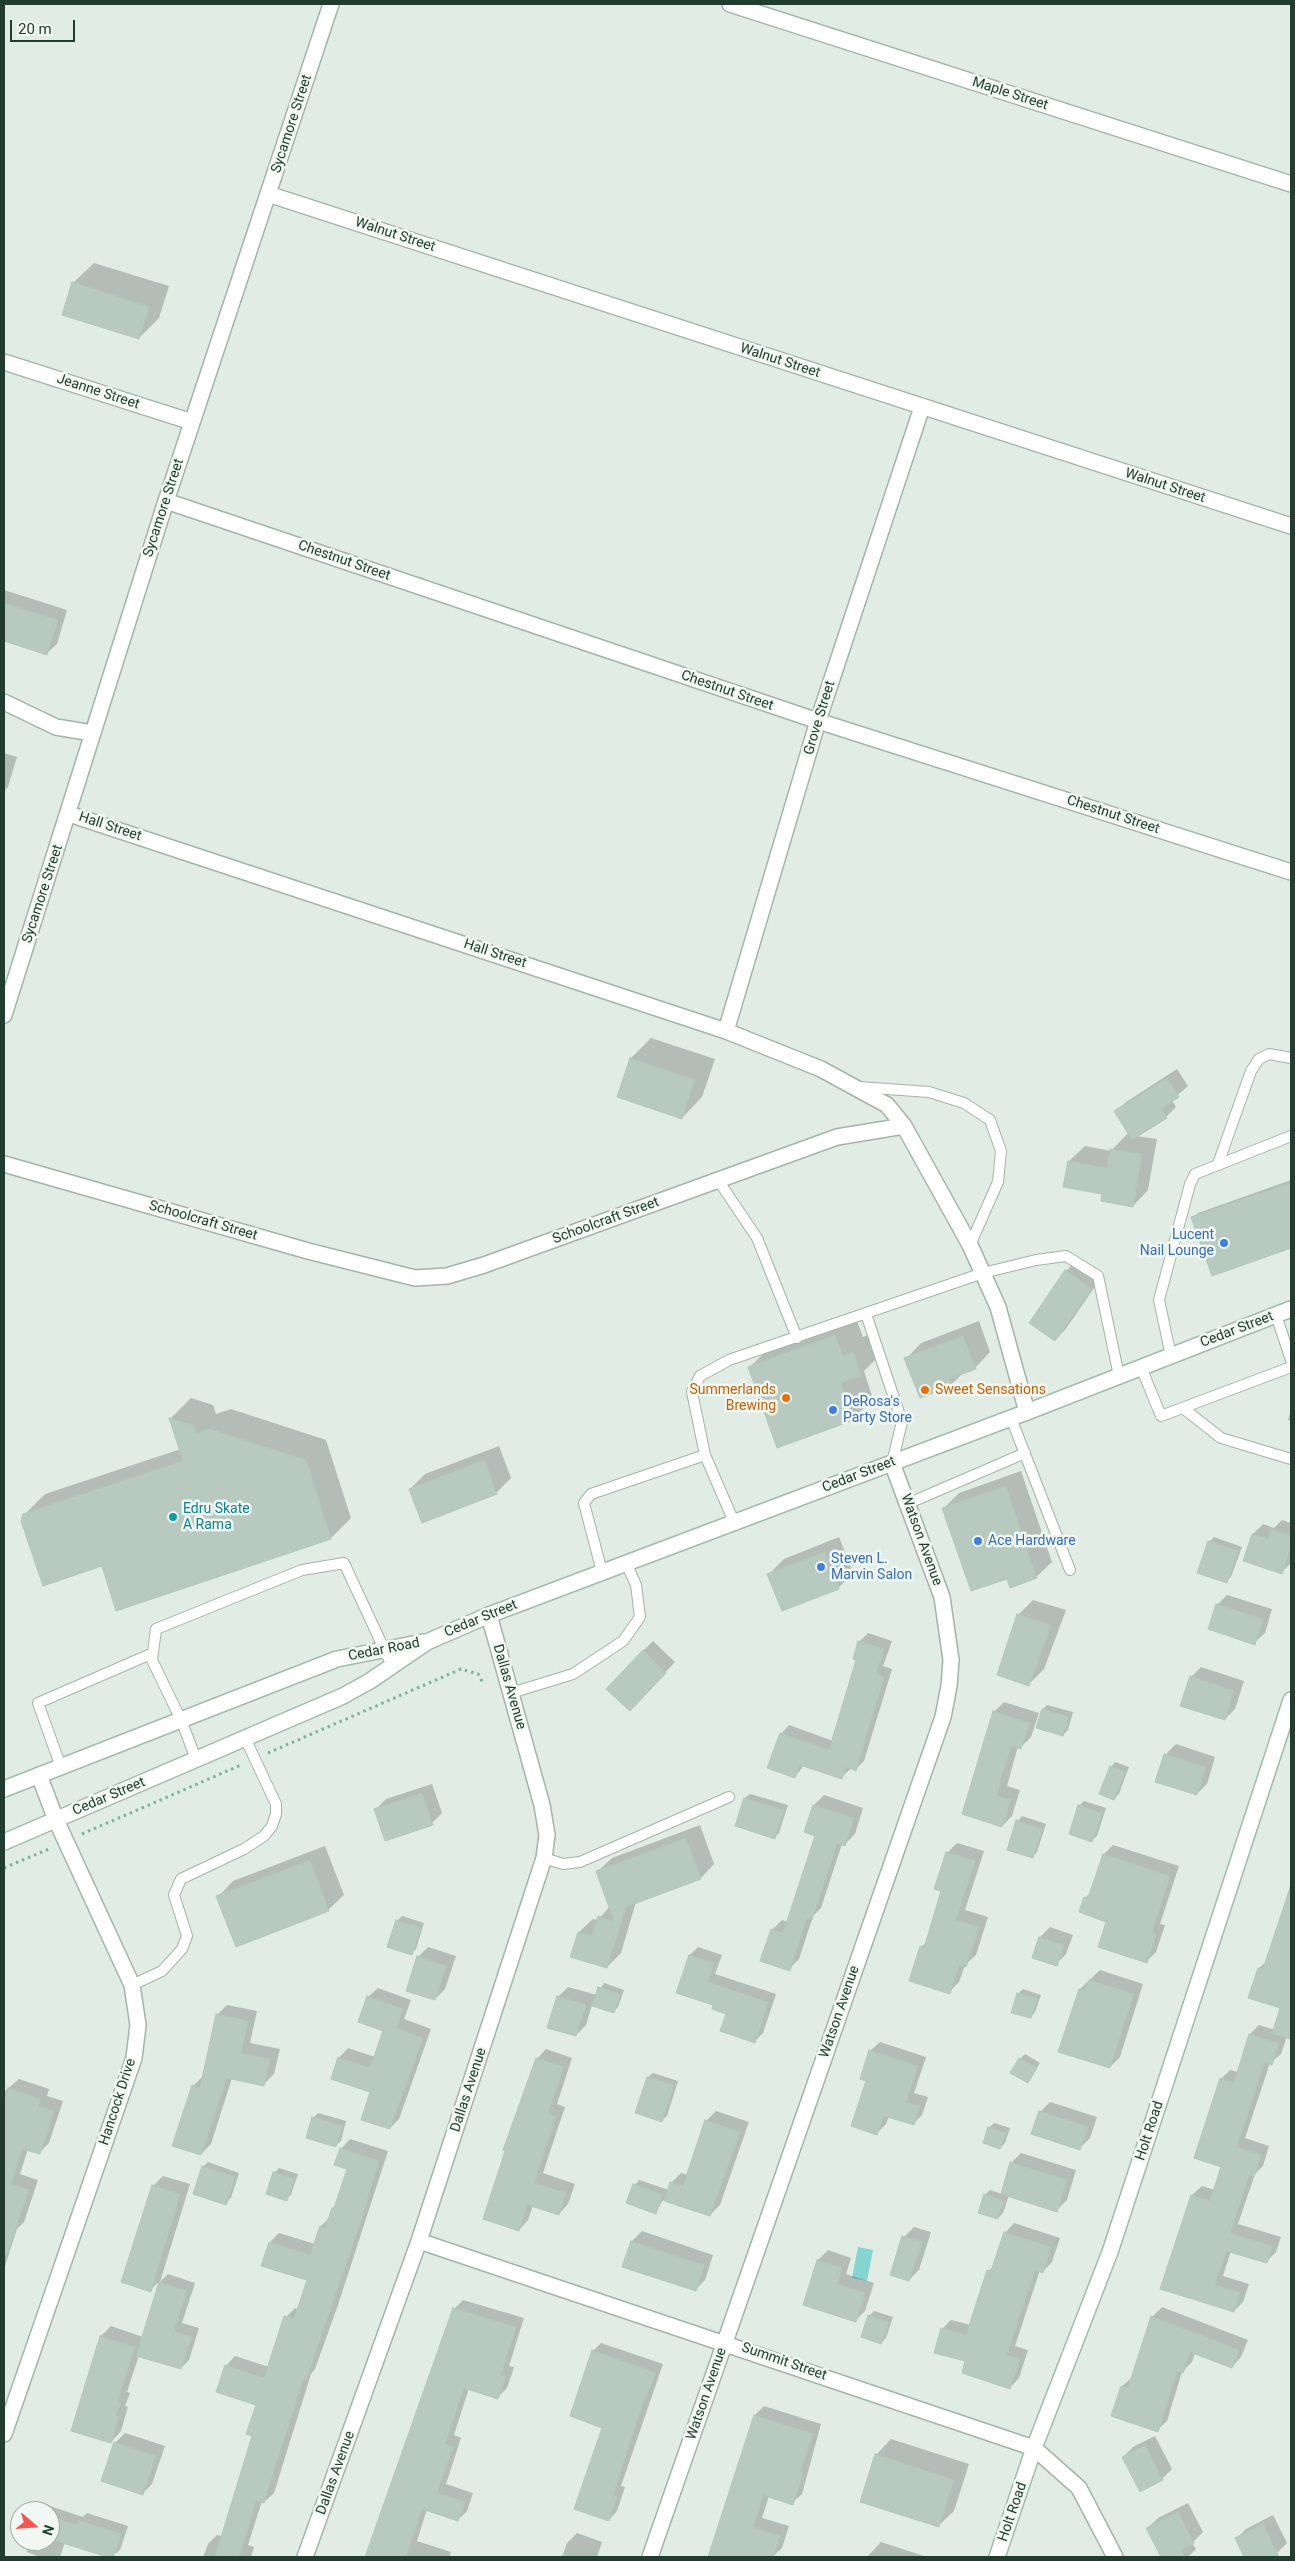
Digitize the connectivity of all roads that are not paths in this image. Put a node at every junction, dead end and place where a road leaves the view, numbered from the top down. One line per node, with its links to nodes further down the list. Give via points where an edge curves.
1 (331, 4): 4 (street, Sycamore Street)
2 (730, 4): 3 (street, Maple Street)
3 (1291, 184)
4 (268, 194): 6 (street, Walnut Street); 7 (street, Sycamore Street)
5 (4, 362): 7 (street, Jeanne Street)
6 (922, 407): 9 (street, Walnut Street); 11 (street, Grove Street)
7 (192, 422): 8 (street, Sycamore Street)
8 (166, 501): 11 (street, Chestnut Street); 12 (street, Sycamore Street)
9 (1291, 526)
10 (4, 702): 12 (street, via 56,727)
11 (818, 722): 14 (street, Chestnut Street); 16 (street, Grove Street)
12 (92, 733): 13 (street, Sycamore Street)
13 (69, 814): 15 (street, Sycamore Street); 16 (street, Hall Street)
14 (1291, 872)
15 (4, 1015)
16 (726, 1031): 18 (street, Hall Street)
17 (1291, 1058): 22 (lane, via 1269,1054 1259,1059 1251,1071)
18 (858, 1087): 19 (street, Hall Street, via 887,1105); 24 (lane, via 929,1092 964,1103 990,1120 1001,1151 998,1182)
19 (904, 1126): 23 (street, Schoolcraft Street, via 837,1137); 24 (street)
20 (1291, 1136): 22 (lane)
21 (4, 1164): 23 (street, Schoolcraft Street, via 308,1251 415,1278 447,1276 484,1265)
22 (1218, 1164): 30 (lane, via 1195,1174 1190,1184 1159,1300)
23 (718, 1180): 29 (lane, via 757,1238)
24 (970, 1245): 25 (street)
25 (983, 1273): 27 (lane); 34 (lane, via 1066,1256 1098,1276); 36 (street, via 998,1307)
26 (1291, 1309): 28 (street, Cedar Street)
27 (866, 1314): 29 (lane); 41 (lane, via 902,1422)
28 (1276, 1315): 30 (street, Cedar Street); 31 (lane)
29 (797, 1338): 39 (lane, via 729,1360 700,1376 692,1392)
30 (1171, 1356): 32 (street, Cedar Street)
31 (1291, 1360)
32 (1141, 1367): 34 (street, Cedar Street); 35 (lane, via 1161,1416)
33 (1291, 1367): 35 (lane)
34 (1119, 1376): 36 (street, Cedar Street)
35 (1183, 1408): 40 (lane, via 1221,1438)
36 (1027, 1412): 37 (street, Cedar Street)
37 (1011, 1418): 38 (lane); 41 (street, Cedar Street)
38 (1025, 1453): 42 (lane); 45 (lane)
39 (705, 1455): 43 (lane); 46 (lane, via 591,1494 584,1503)
40 (1291, 1459)
41 (892, 1463): 42 (street, Watson Avenue); 43 (street, Cedar Street)
42 (907, 1504): 67 (street, Watson Avenue, via 942,1597 951,1660 950,1686 943,1717)
43 (734, 1522): 44 (street, Cedar Street)
44 (626, 1563): 46 (street, Cedar Street); 52 (lane, via 636,1586 640,1618 623,1641 573,1674)
45 (1070, 1570)
46 (602, 1572): 47 (street, Cedar Street)
47 (489, 1615): 48 (street, Cedar Street); 52 (street, Dallas Avenue)
48 (427, 1642): 49 (street, Cedar Road); 51 (street, Cedar Road)
49 (385, 1649): 50 (lane, via 344,1563 302,1570 156,1629); 51 (lane); 55 (street, Cedar Road, via 337,1659)
50 (153, 1653): 55 (lane, via 152,1660); 58 (lane, via 38,1703)
51 (392, 1666): 54 (street, Cedar Road, via 343,1696)
52 (511, 1692): 64 (street, Dallas Avenue, via 542,1805 547,1835)
53 (1291, 1700): 69 (street, Holt Road, via 1110,2252)
54 (296, 1716): 56 (street, Cedar Street)
55 (181, 1720): 57 (lane); 58 (street)
56 (245, 1738): 57 (street, Cedar Street); 65 (lane, via 276,1804 272,1826 264,1836 244,1849 181,1878 174,1895 187,1936 182,1949 162,1971)
57 (196, 1759): 62 (street, Cedar Street)
58 (61, 1766): 59 (street)
59 (39, 1775): 60 (street); 62 (street, Hancock Drive)
60 (4, 1789)
61 (729, 1797): 64 (lane, via 580,1862 563,1864)
62 (56, 1820): 63 (street, Cedar Street); 65 (street, Hancock Drive)
63 (4, 1842)
64 (544, 1858): 66 (street, Dallas Avenue)
65 (132, 1986): 68 (street, Hancock Drive, via 138,2025 134,2058)
66 (420, 2241): 67 (street, Summit Street); 70 (street, Dallas Avenue)
67 (725, 2342): 69 (street, Summit Street); 71 (street, Watson Avenue)
68 (4, 2434)
69 (1034, 2448): 72 (street, Holt Road); 73 (street, via 1079,2488)
70 (305, 2557)
71 (650, 2557)
72 (997, 2557)
73 (1115, 2557)

